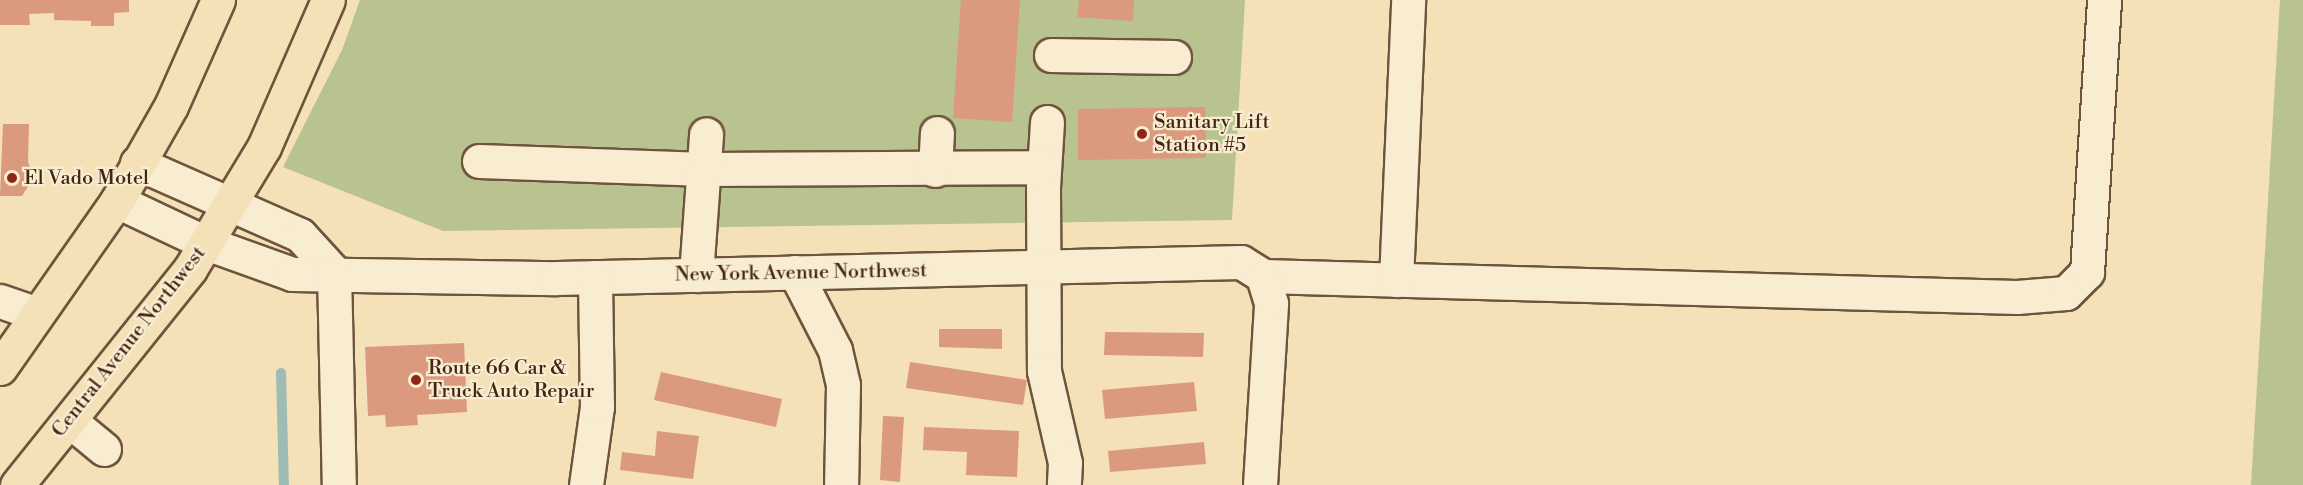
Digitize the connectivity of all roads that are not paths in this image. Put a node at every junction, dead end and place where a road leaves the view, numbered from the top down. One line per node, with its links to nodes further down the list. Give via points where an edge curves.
1 (218, 0): 11 (main road, via 171,106)
2 (328, 0): 16 (main road, Central Avenue Northwest, via 264,147)
3 (1408, 0): 24 (street)
4 (2104, 0): 24 (street, via 2087,272 2066,293 2017,297)
5 (1052, 55): 6 (street)
6 (1174, 57)
7 (1047, 122): 12 (street)
8 (937, 133): 14 (street)
9 (706, 134): 13 (street)
10 (479, 161): 13 (street)
11 (137, 163): 15 (main road); 16 (street)
12 (1044, 167): 14 (street); 18 (street)
13 (705, 169): 14 (street); 21 (street)
14 (935, 170)
15 (117, 201): 17 (street, New York Avenue Northwest); 26 (main road)
16 (228, 202): 17 (main road, Central Avenue Northwest); 19 (street, via 300,235)
17 (206, 243): 19 (street, New York Avenue Northwest, via 292,274); 28 (main road, Central Avenue Northwest)
18 (1043, 267): 20 (street, New York Avenue Northwest); 22 (street, New York Avenue Northwest, via 1241,262); 34 (street, via 1044,371 1065,463)
19 (334, 272): 23 (street, New York Avenue Northwest); 31 (street)
20 (795, 272): 21 (street, New York Avenue Northwest); 33 (street, via 835,350 843,385)
21 (696, 275): 23 (street, New York Avenue Northwest)
22 (1263, 276): 24 (street); 35 (street, via 1271,303)
23 (595, 278): 32 (street, via 597,406)
24 (1396, 280)
25 (0, 301): 26 (street)
26 (37, 314): 27 (main road)
27 (0, 368)
28 (70, 422): 29 (street); 30 (main road, Central Avenue Northwest)
29 (104, 449)
30 (17, 485)
31 (339, 485)
32 (586, 485)
33 (841, 485)
34 (1064, 485)
35 (1260, 485)

